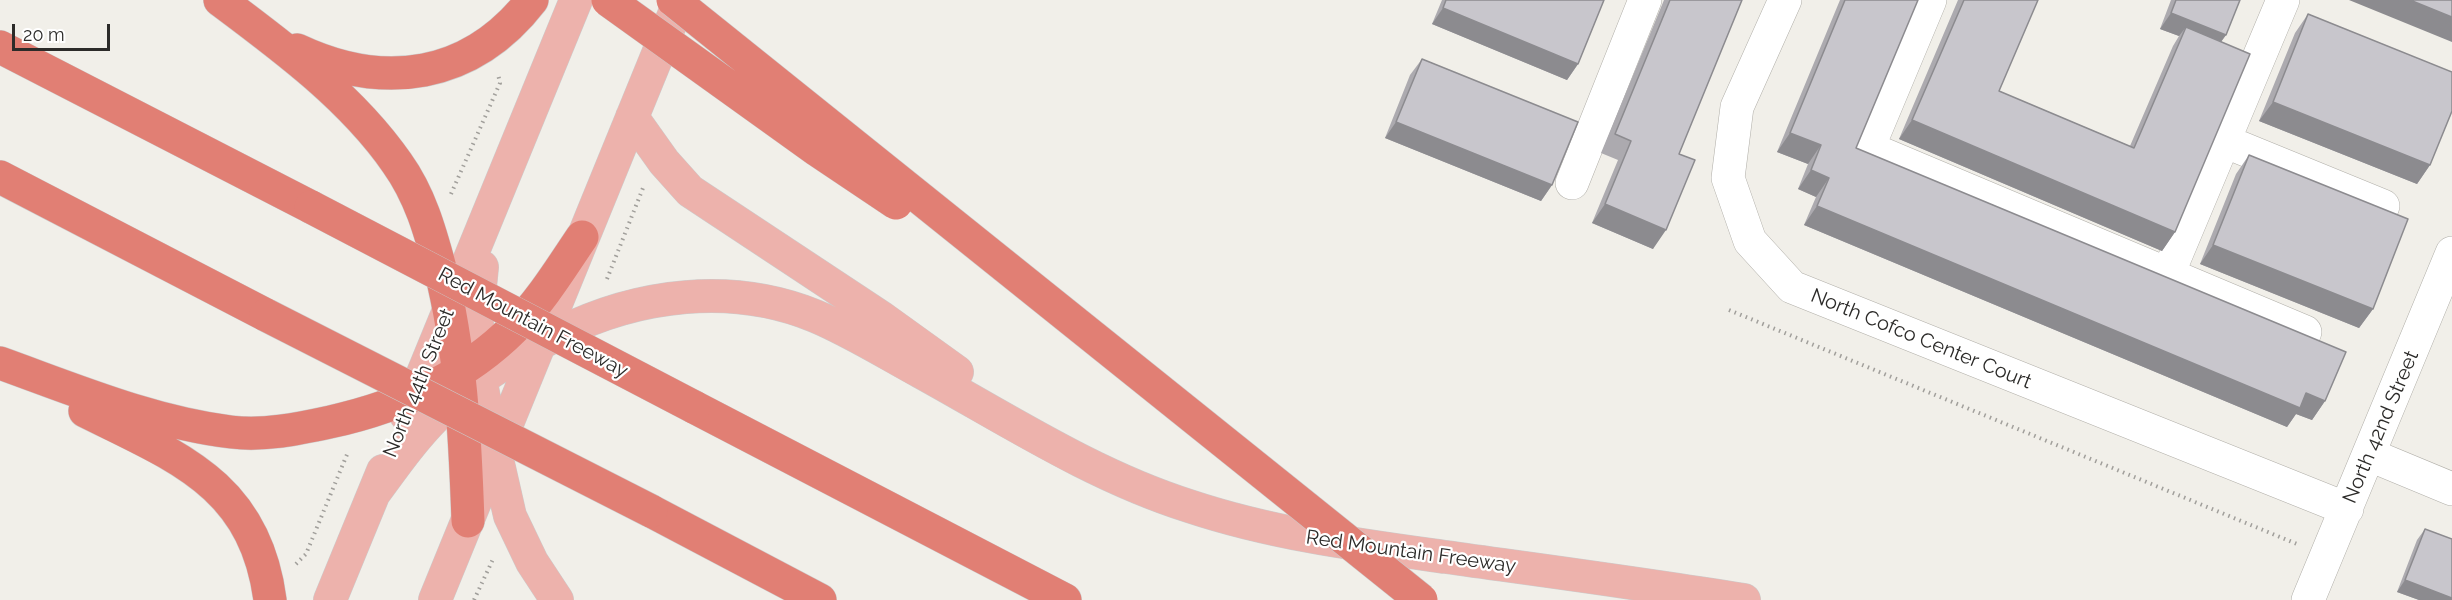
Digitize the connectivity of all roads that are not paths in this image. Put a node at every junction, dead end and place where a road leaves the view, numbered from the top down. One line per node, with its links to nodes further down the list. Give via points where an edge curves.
1 (532, 0): 10 (highway, via 476,52 447,64 406,73 370,72 318,60 287,46)
2 (576, 0): 17 (main road, North 44th Street)
3 (608, 0): 22 (highway, bridge, via 817,150)
4 (673, 0): 22 (highway, bridge)
5 (680, 0): 12 (main road)
6 (1645, 0): 15 (street)
7 (1785, 0): 34 (street, North Cofco Center Court, via 1737,107 1728,178 1750,241 1792,287)
8 (1930, 0): 20 (street, via 1868,148)
9 (2283, 0): 13 (street)
10 (230, 7): 21 (highway, via 330,90 398,163 414,190 433,240)
11 (0, 47): 41 (highway, Red Mountain Freeway, bridge)
12 (632, 117): 18 (main road); 31 (main road, via 690,191 882,318)
13 (2224, 141): 16 (street); 20 (street)
14 (0, 177): 40 (highway, bridge)
15 (1572, 183)
16 (2384, 206)
17 (489, 212): 21 (main road, North 44th Street); 27 (main road)
18 (582, 237): 24 (main road); 27 (highway, via 531,309)
19 (2449, 269): 30 (street, North 42nd Street)
20 (2168, 274): 23 (street)
21 (449, 310): 27 (highway); 28 (main road, North 44th Street)
22 (1079, 326): 42 (highway, bridge)
23 (2305, 332)
24 (537, 345): 27 (main road); 29 (main road); 31 (main road, via 599,315 645,303 705,295 760,300 814,315 840,328)
25 (0, 363): 28 (highway, via 166,420 234,432 300,428 363,415)
26 (0, 368): 36 (highway, via 157,447 216,486 255,538)
27 (470, 375): 28 (highway); 29 (main road); 33 (main road); 35 (highway)
28 (414, 397): 33 (main road, North 44th Street)
29 (496, 447): 35 (main road); 39 (main road, via 510,516)
30 (2370, 455): 32 (street); 34 (street, North 42nd Street)
31 (1089, 465): 43 (main road, Red Mountain Freeway, via 1185,505 1292,534)
32 (2452, 489)
33 (375, 492): 37 (main road, North 44th Street)
34 (2347, 508): 44 (street, North 42nd Street)
35 (468, 521): 38 (main road)
36 (270, 600)
37 (330, 600)
38 (435, 600)
39 (557, 600)
40 (820, 600)
41 (1065, 600)
42 (1421, 600)
43 (1744, 600)
44 (2308, 600)

